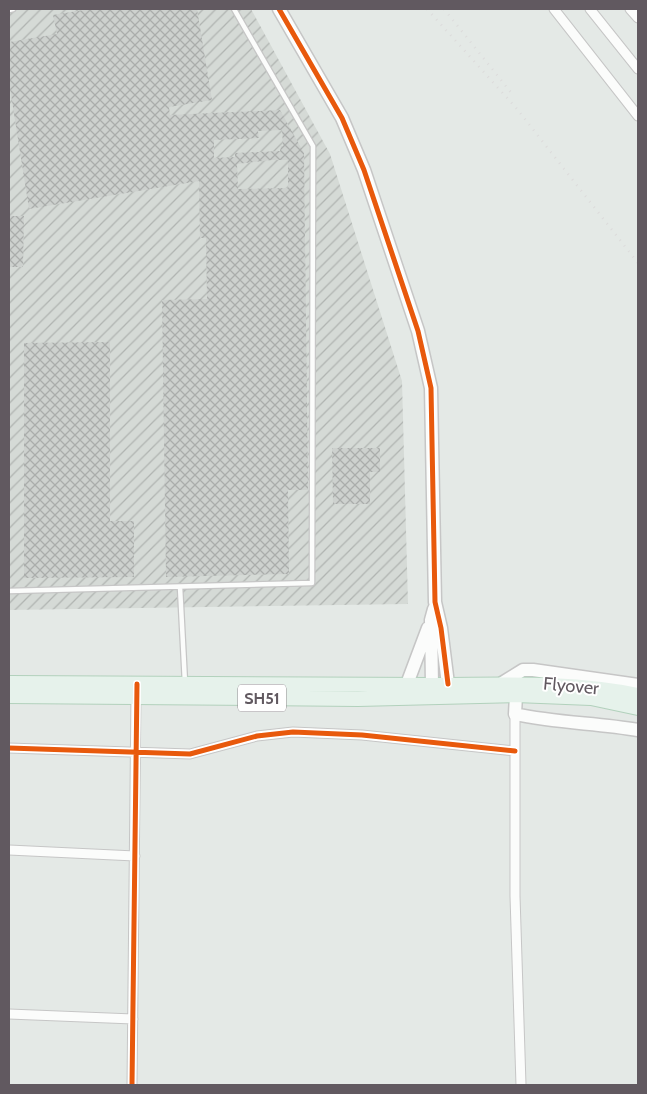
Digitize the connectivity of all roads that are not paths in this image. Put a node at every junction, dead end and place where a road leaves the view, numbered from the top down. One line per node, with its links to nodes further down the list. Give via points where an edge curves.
1 (13, 9): 7 (lane)
2 (234, 9): 11 (lane, via 313,146 312,583)
3 (279, 9): 13 (street, via 345,126 364,170 418,331 431,388)
4 (554, 9): 10 (street)
5 (590, 9): 9 (street)
6 (630, 9): 8 (street)
7 (9, 10)
8 (638, 18)
9 (638, 69)
10 (638, 116)
11 (180, 587): 12 (lane); 16 (lane)
12 (9, 591)
13 (435, 602): 14 (street); 19 (street)
14 (431, 620): 18 (street); 20 (street)
15 (9, 683): 22 (main road, SH51)
16 (186, 683): 18 (main road, SH51); 22 (main road, SH51)
17 (502, 683): 19 (main road, SH51); 21 (street, via 523,670 533,670); 24 (main road, Flyover / SH51, via 564,684)
18 (407, 684): 20 (main road, SH51)
19 (448, 684): 20 (main road, SH51)
20 (432, 685)
21 (638, 685)
22 (136, 690): 23 (main road, SH51, via 358,698); 25 (main road, SH51); 31 (street)
23 (516, 695): 26 (main road, Flyover / SH51, via 591,698); 27 (street)
24 (638, 695)
25 (9, 696)
26 (638, 708)
27 (515, 714): 28 (street); 30 (street)
28 (638, 730)
29 (9, 748): 31 (street)
30 (515, 751): 31 (street, via 362,735 274,732 190,754); 37 (street)
31 (136, 754): 33 (street)
32 (9, 850): 33 (street)
33 (135, 856): 35 (street)
34 (9, 1014): 35 (street)
35 (133, 1019): 36 (street)
36 (132, 1085)
37 (520, 1085)

